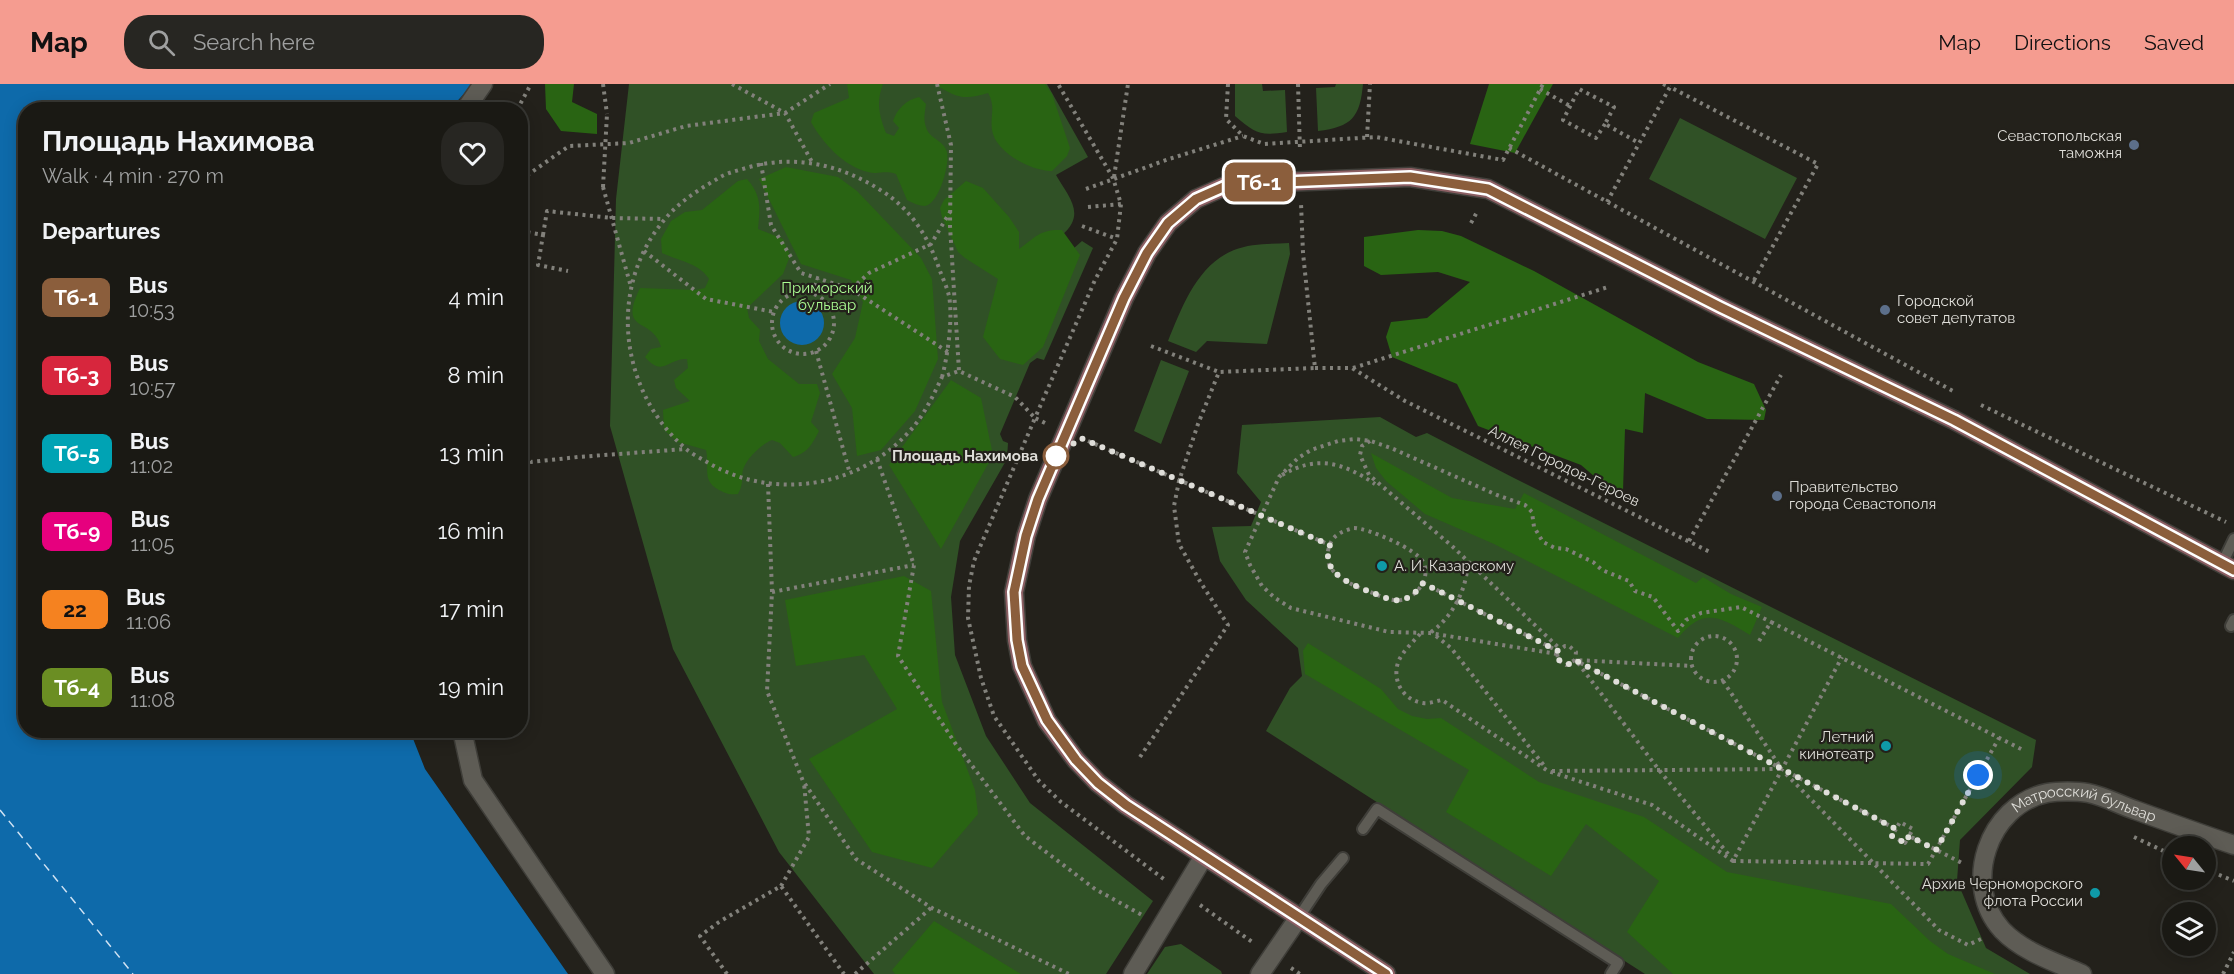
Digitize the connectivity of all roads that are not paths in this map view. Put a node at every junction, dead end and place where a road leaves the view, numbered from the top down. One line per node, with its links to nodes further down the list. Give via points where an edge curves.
1 (483, 84): 2 (street)
2 (471, 102)
3 (2234, 539): 4 (lane)
4 (2228, 567): 8 (main road, via 1954,420 1488,189 1410,177 1230,184 1196,199 1168,223 1147,253 1038,499 1014,592 1022,666 1060,740 1098,783)
5 (464, 738): 11 (street, via 473,780)
6 (1363, 829): 15 (lane, via 1377,810 1618,963)
7 (2234, 845): 16 (street, Матросский бульвар, via 2088,793 2048,793 2022,803 2002,820 1984,855 1982,883 1988,907 2001,929 2019,945)
8 (1204, 856): 10 (main road); 12 (street)
9 (1343, 858): 10 (lane)
10 (1299, 917): 13 (street); 14 (main road)
11 (605, 974)
12 (1133, 974)
13 (1260, 974)
14 (1386, 974)
15 (1611, 974)
16 (2082, 974)

